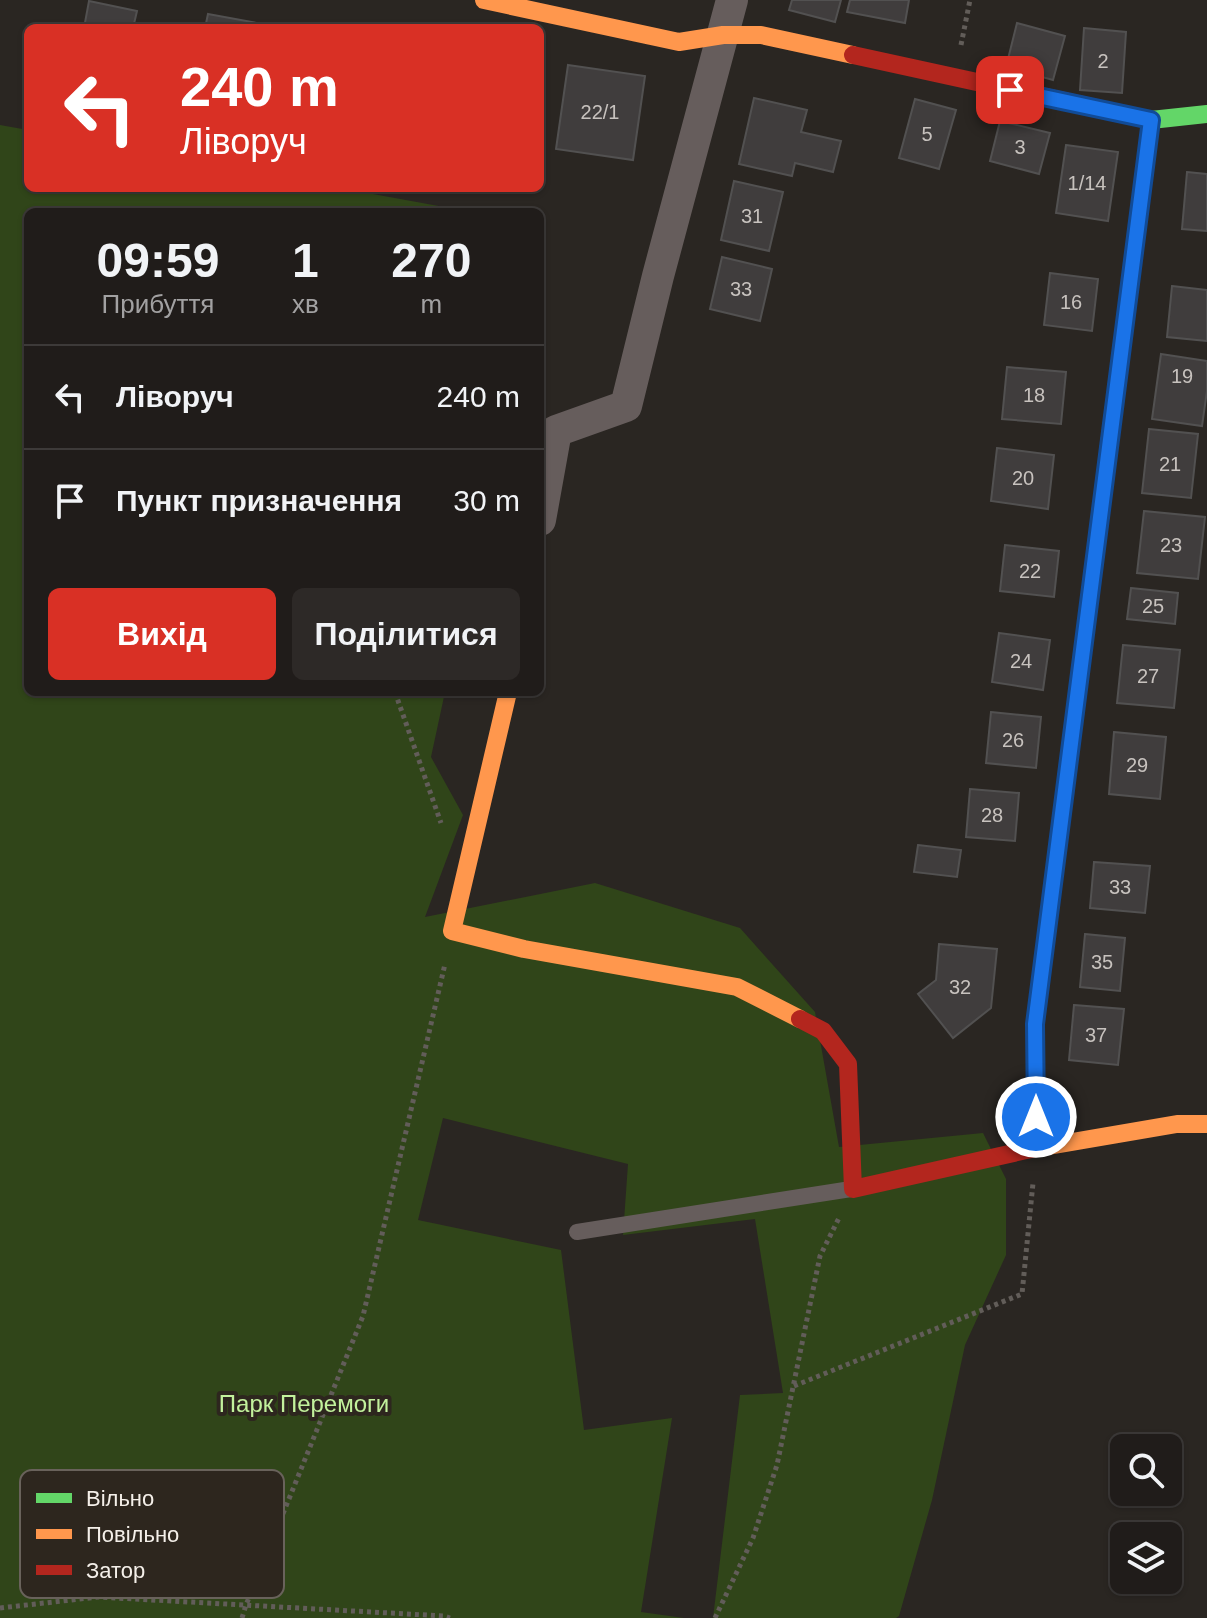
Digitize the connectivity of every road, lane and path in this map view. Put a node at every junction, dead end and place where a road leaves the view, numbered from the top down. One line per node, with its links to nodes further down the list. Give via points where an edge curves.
1 (484, 0): 4 (street, via 679,42)
2 (732, 0): 4 (street)
3 (970, 0): 5 (path)
4 (723, 35): 5 (street, via 761,35); 8 (street, via 626,406 556,431)
5 (954, 77): 7 (street)
6 (1207, 114): 7 (street)
7 (1151, 120): 14 (street, via 1035,1024)
8 (544, 498)
9 (396, 696): 11 (path)
10 (507, 696): 12 (street)
11 (442, 824)
12 (452, 931): 15 (street, via 737,987 823,1031 848,1064); 18 (path, via 363,1316)
13 (1207, 1124): 14 (street, via 1177,1124)
14 (1036, 1148): 15 (street); 17 (path, via 1022,1294)
15 (853, 1189): 16 (lane); 17 (path, via 820,1256)
16 (577, 1232)
17 (793, 1386): 26 (path, via 777,1465 753,1538)
18 (284, 1511)
19 (89, 1598): 23 (path)
20 (116, 1598): 22 (path)
21 (249, 1598): 22 (path)
22 (246, 1605): 24 (path); 25 (path)
23 (0, 1608)
24 (242, 1618)
25 (450, 1618)
26 (715, 1618)

